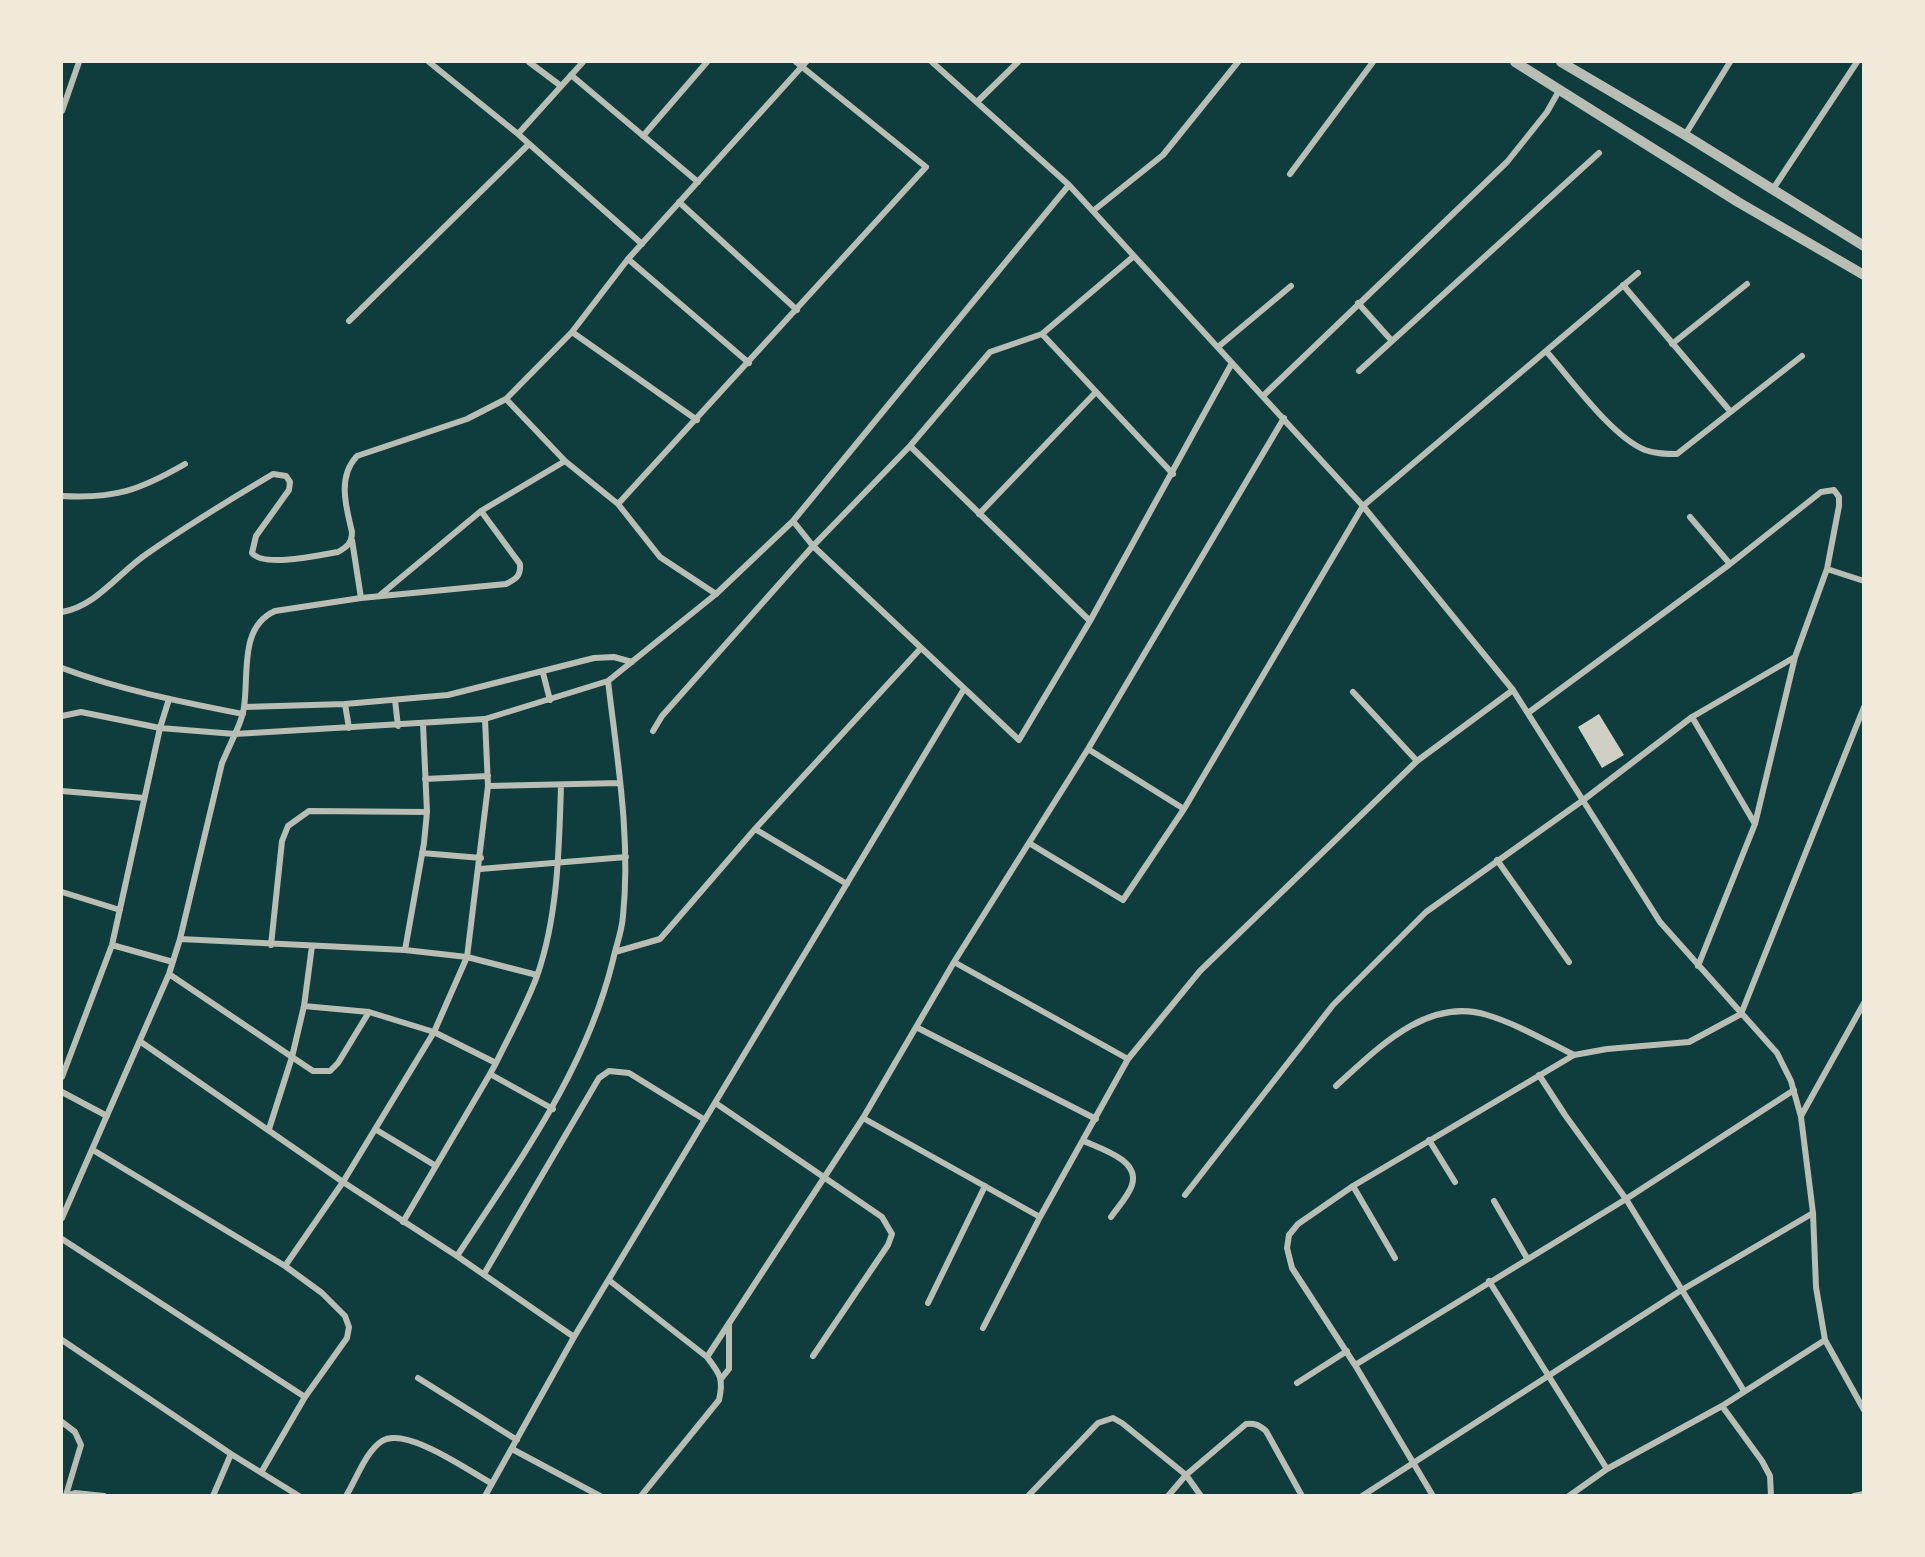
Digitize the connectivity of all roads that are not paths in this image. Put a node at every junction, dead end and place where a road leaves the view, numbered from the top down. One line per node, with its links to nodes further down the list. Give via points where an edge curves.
1 (80, 62): 19 (street)
2 (429, 62): 20 (street)
3 (529, 62): 16 (street)
4 (584, 62): 15 (street)
5 (707, 62): 21 (street)
6 (932, 62): 18 (street)
7 (1018, 62): 18 (street)
8 (1238, 62): 30 (street, via 1164,155)
9 (1373, 62): 25 (street)
10 (1515, 62): 17 (street)
11 (1561, 62): 22 (street)
12 (1730, 62): 22 (street)
13 (1857, 62): 28 (street)
14 (801, 63): 26 (street); 41 (street, via 926,167)
15 (571, 75): 16 (street); 21 (street)
16 (561, 86): 20 (street)
17 (1560, 89): 36 (street, via 1738,202); 40 (street, via 1507,162)
18 (978, 101): 27 (street)
19 (62, 111)
20 (518, 134): 23 (street)
21 (643, 135): 26 (street)
22 (1686, 135): 28 (street)
23 (529, 144): 31 (street); 42 (street)
24 (1599, 153): 45 (street)
25 (1290, 174)
26 (698, 182): 29 (street)
27 (1069, 185): 30 (street); 69 (street)
28 (1773, 189): 32 (street)
29 (679, 202): 31 (street); 41 (street)
30 (1093, 211): 33 (street)
31 (642, 244): 34 (street)
32 (1863, 246)
33 (1134, 256): 44 (street); 47 (street)
34 (628, 259): 43 (street); 50 (street)
35 (1638, 273): 38 (street)
36 (1863, 275)
37 (1747, 284): 46 (street)
38 (1623, 285): 46 (street); 48 (street)
39 (1291, 286): 47 (street)
40 (1358, 303): 45 (street); 54 (street)
41 (797, 310): 50 (street)
42 (349, 321)
43 (572, 332): 55 (street); 58 (street)
44 (1042, 334): 53 (street); 59 (street, via 990,352)
45 (1392, 341): 52 (street)
46 (1672, 344): 56 (street)
47 (1218, 347): 51 (street)
48 (1546, 351): 56 (street, via 1618,433 1647,451 1677,454); 65 (street)
49 (1802, 356): 56 (street)
50 (749, 363): 58 (street)
51 (1232, 363): 54 (street); 62 (street)
52 (1359, 371)
53 (1096, 392): 62 (street); 67 (street)
54 (1264, 395): 57 (street)
55 (506, 399): 60 (street); 70 (street, via 467,419 357,456 345,478)
56 (1730, 411)
57 (1284, 418): 65 (street); 105 (street)
58 (697, 420): 64 (street)
59 (910, 447): 67 (street); 71 (street)
60 (565, 461): 64 (street); 66 (street)
61 (185, 464): 63 (street, via 132,491)
62 (1173, 474): 79 (street)
63 (62, 496)
64 (618, 504): 75 (street, via 660,557)
65 (1363, 506): 87 (street); 115 (street)
66 (482, 511): 76 (street); 76 (street, via 520,564 516,579 506,584)
67 (979, 514): 79 (street)
68 (1690, 517): 72 (street)
69 (793, 521): 71 (street); 75 (street)
70 (352, 539): 77 (street); 78 (street, via 338,552 272,561 255,557 252,554 256,536 289,490 286,476 273,474 146,554 88,603)
71 (813, 546): 80 (street); 103 (street, via 662,716)
72 (1730, 564): 73 (street, via 1821,492 1834,490 1839,506); 95 (street)
73 (1827, 569): 74 (street); 81 (street)
74 (1863, 581)
75 (716, 594): 82 (street)
76 (379, 596): 77 (street)
77 (361, 598): 94 (street, via 264,616 249,640)
78 (62, 612)
79 (1090, 621): 86 (street, via 1019,740)
80 (921, 648): 86 (street); 118 (street)
81 (1795, 657): 97 (street); 117 (street)
82 (632, 662): 84 (street, via 604,657); 85 (street)
83 (62, 668): 89 (street)
84 (544, 676): 90 (street); 91 (street)
85 (608, 681): 90 (street); 109 (street)
86 (964, 689): 126 (street)
87 (1513, 690): 95 (street); 106 (street)
88 (1353, 692): 106 (street)
89 (168, 699): 94 (street); 101 (street)
90 (550, 700): 98 (street)
91 (395, 702): 92 (street); 100 (street)
92 (345, 707): 94 (street); 102 (street)
93 (1863, 707): 145 (street)
94 (244, 710): 104 (street)
95 (1528, 712): 114 (street)
96 (62, 716): 101 (street, via 81,712)
97 (1692, 717): 114 (street); 117 (street)
98 (485, 719): 99 (street); 107 (street)
99 (423, 724): 100 (street); 108 (street)
100 (398, 726): 102 (street)
101 (160, 728): 104 (street); 113 (street)
102 (349, 728): 104 (street)
103 (653, 731)
104 (235, 734): 129 (street, via 222,764)
105 (1088, 749): 115 (street); 119 (street)
106 (1417, 761): 151 (street, via 1200,972)
107 (488, 776): 108 (street); 110 (street)
108 (425, 778): 116 (street)
109 (620, 783): 111 (street); 121 (street)
110 (488, 786): 111 (street); 122 (street)
111 (561, 786): 124 (street)
112 (62, 791): 113 (street)
113 (144, 798): 128 (street)
114 (1582, 801): 123 (street); 139 (street, via 1660,922)
115 (1185, 810): 119 (street, via 1123,900)
116 (427, 812): 120 (street); 131 (street, via 309,812 288,826 282,841)
117 (1755, 824): 139 (street)
118 (755, 829): 126 (street); 134 (street, via 660,939)
119 (1029, 843): 137 (street)
120 (422, 853): 122 (street); 133 (street)
121 (626, 857): 124 (street); 134 (street, via 623,918)
122 (481, 858): 125 (street)
123 (1497, 860): 138 (street); 177 (street, via 1426,912 1333,1005)
124 (558, 865): 125 (street); 141 (street)
125 (480, 869): 135 (street)
126 (847, 884): 159 (street)
127 (62, 892): 128 (street)
128 (120, 910): 130 (street)
129 (180, 939): 131 (street); 136 (street)
130 (112, 945): 136 (street); 155 (street)
131 (271, 945): 132 (street)
132 (312, 946): 133 (street); 143 (street)
133 (405, 950): 135 (street)
134 (615, 952): 160 (street, via 592,1027)
135 (467, 957): 141 (street); 147 (street)
136 (173, 962): 140 (street)
137 (954, 962): 146 (street); 151 (street)
138 (1569, 962)
139 (1698, 966): 145 (street)
140 (169, 974): 148 (street); 150 (street)
141 (537, 975): 152 (street)
142 (1863, 1003): 162 (street)
143 (304, 1006): 144 (street); 150 (street)
144 (369, 1012): 147 (street); 150 (street, via 330,1071 313,1071)
145 (1741, 1014): 149 (street, via 1689,1042); 157 (street, via 1777,1053)
146 (916, 1027): 163 (street); 164 (street)
147 (434, 1032): 152 (street); 166 (street)
148 (141, 1042): 161 (street); 167 (street)
149 (1575, 1055): 154 (street); 156 (street, via 1486,1014 1448,1013 1393,1036)
150 (292, 1058): 167 (street)
151 (1128, 1059): 164 (street)
152 (496, 1063): 153 (street)
153 (490, 1074): 160 (street); 171 (street)
154 (1539, 1075): 168 (street); 178 (street)
155 (62, 1077)
156 (1336, 1086)
157 (1794, 1090): 162 (street); 178 (street)
158 (62, 1092): 161 (street)
159 (717, 1104): 165 (street); 172 (street)
160 (553, 1109): 186 (street)
161 (107, 1116): 170 (street)
162 (1801, 1117): 180 (street)
163 (863, 1118): 172 (street); 176 (street)
164 (1096, 1119): 169 (street)
165 (705, 1120): 190 (street, via 629,1073 609,1071 599,1078); 191 (street)
166 (375, 1129): 171 (street); 173 (street)
167 (269, 1130): 173 (street)
168 (1429, 1140): 174 (street); 175 (street)
169 (1084, 1141): 181 (street, via 1125,1161 1133,1174 1132,1185); 182 (street)
170 (93, 1150): 183 (street); 189 (street)
171 (436, 1166): 184 (street)
172 (826, 1177): 195 (street); 201 (street, via 882,1217 892,1234)
173 (343, 1182): 184 (street); 189 (street)
174 (1455, 1182)
175 (1353, 1185): 187 (street); 200 (street, via 1298,1224 1289,1235 1287,1248 1292,1268)
176 (985, 1186): 182 (street); 194 (street)
177 (1185, 1195)
178 (1626, 1199): 188 (street); 193 (street)
179 (1494, 1202): 188 (street)
180 (1813, 1213): 193 (street); 199 (street, via 1816,1287)
181 (1112, 1216)
182 (1040, 1217): 196 (street)
183 (62, 1218)
184 (403, 1222): 186 (street)
185 (62, 1239): 209 (street)
186 (460, 1258): 190 (street)
187 (1395, 1258)
188 (1527, 1258): 192 (street)
189 (285, 1266): 209 (street, via 321,1293 345,1316 349,1327 347,1338)
190 (482, 1272): 197 (street)
191 (610, 1281): 197 (street); 202 (street)
192 (1488, 1281): 203 (street); 204 (street)
193 (1680, 1291): 204 (street); 208 (street)
194 (928, 1303)
195 (729, 1323): 202 (street); 206 (street, via 729,1369)
196 (983, 1328)
197 (574, 1337): 213 (street)
198 (62, 1340): 215 (street)
199 (1825, 1340): 208 (street); 211 (street)
200 (1347, 1352): 203 (street); 207 (street)
201 (813, 1356)
202 (707, 1357): 206 (street)
203 (1355, 1365): 216 (street)
204 (1548, 1375): 216 (street); 217 (street)
205 (418, 1378): 213 (street)
206 (721, 1379): 229 (street, via 719,1400)
207 (1297, 1383)
208 (1744, 1391): 210 (street)
209 (305, 1397): 218 (street)
210 (1722, 1406): 217 (street); 237 (street, via 1770,1476)
211 (1863, 1410)
212 (62, 1422): 222 (street, via 75,1432 81,1445)
213 (517, 1440): 214 (street)
214 (512, 1449): 220 (street); 228 (street)
215 (231, 1454): 218 (street); 224 (street)
216 (1413, 1464): 234 (street); 235 (street)
217 (1607, 1469): 236 (street)
218 (262, 1471): 225 (street)
219 (1186, 1475): 230 (street, via 1113,1418 1098,1423); 231 (street); 232 (street); 233 (street, via 1246,1424 1258,1424 1266,1431)
220 (491, 1483): 226 (street, via 411,1439 395,1437 382,1441 373,1450); 227 (street)
221 (1863, 1494): 238 (street)
222 (65, 1495): 223 (street)
223 (104, 1496)
224 (213, 1496)
225 (299, 1496)
226 (346, 1496)
227 (484, 1496)
228 (600, 1496)
229 (641, 1496)
230 (1028, 1496)
231 (1168, 1496)
232 (1201, 1496)
233 (1302, 1496)
234 (1362, 1496)
235 (1433, 1496)
236 (1569, 1496)
237 (1771, 1496)
238 (1854, 1496)

